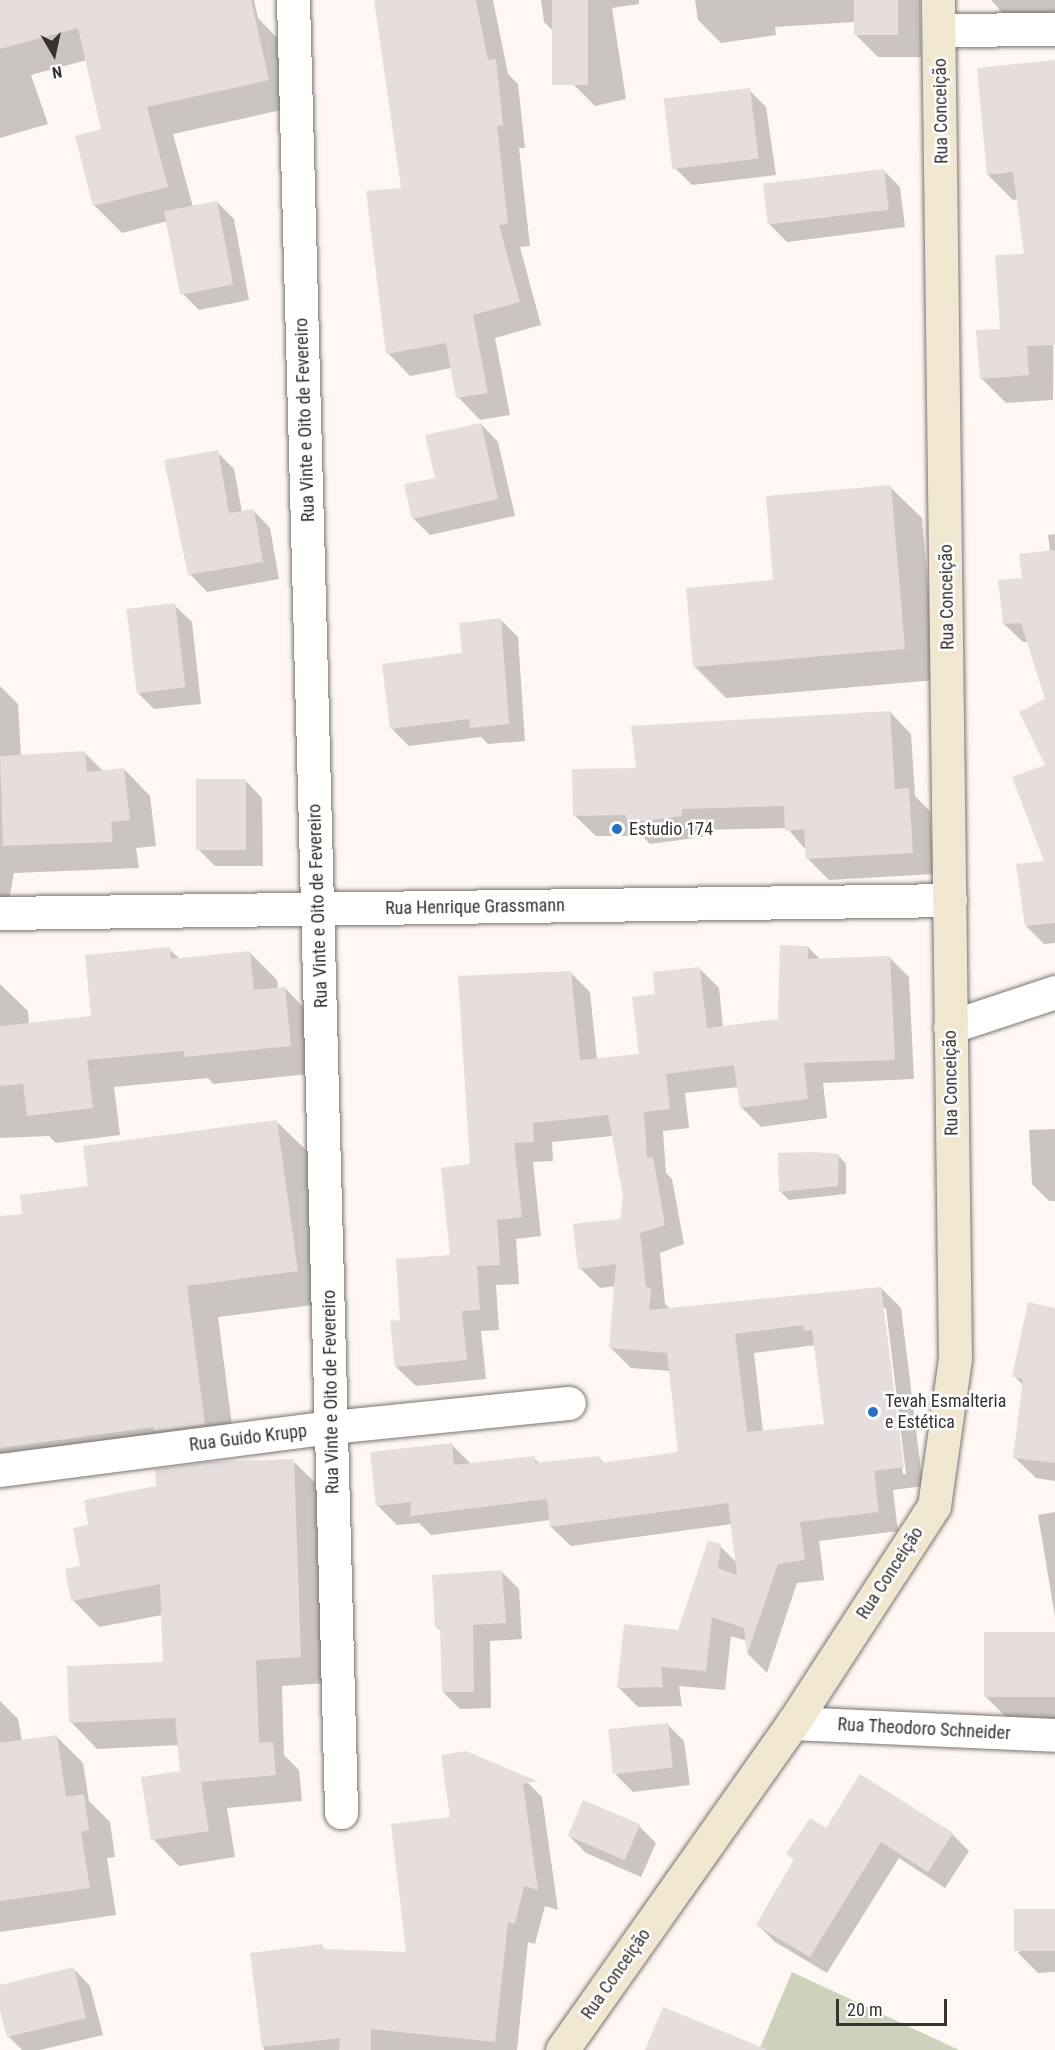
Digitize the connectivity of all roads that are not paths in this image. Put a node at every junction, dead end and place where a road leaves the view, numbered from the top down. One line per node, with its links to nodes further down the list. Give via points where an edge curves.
1 (293, 0): 5 (street, Rua Vinte e Oito de Fevereiro)
2 (939, 15): 3 (street); 4 (main road, Rua Conceição)
3 (1055, 29)
4 (950, 900): 5 (street, Rua Henrique Grassmann); 8 (main road, Rua Conceição)
5 (318, 909): 6 (street, Rua Henrique Grassmann); 10 (street, Rua Vinte e Oito de Fevereiro)
6 (0, 913)
7 (1055, 992): 8 (street)
8 (950, 1027): 12 (main road, Rua Conceição, via 955,1358 934,1506)
9 (569, 1403): 10 (street, Rua Guido Krupp)
10 (332, 1427): 11 (street, Rua Guido Krupp); 14 (street, Rua Vinte e Oito de Fevereiro)
11 (0, 1470)
12 (793, 1723): 13 (street, Rua Theodoro Schneider); 15 (main road, Rua Conceição)
13 (1055, 1735)
14 (341, 1812)
15 (562, 2050)

